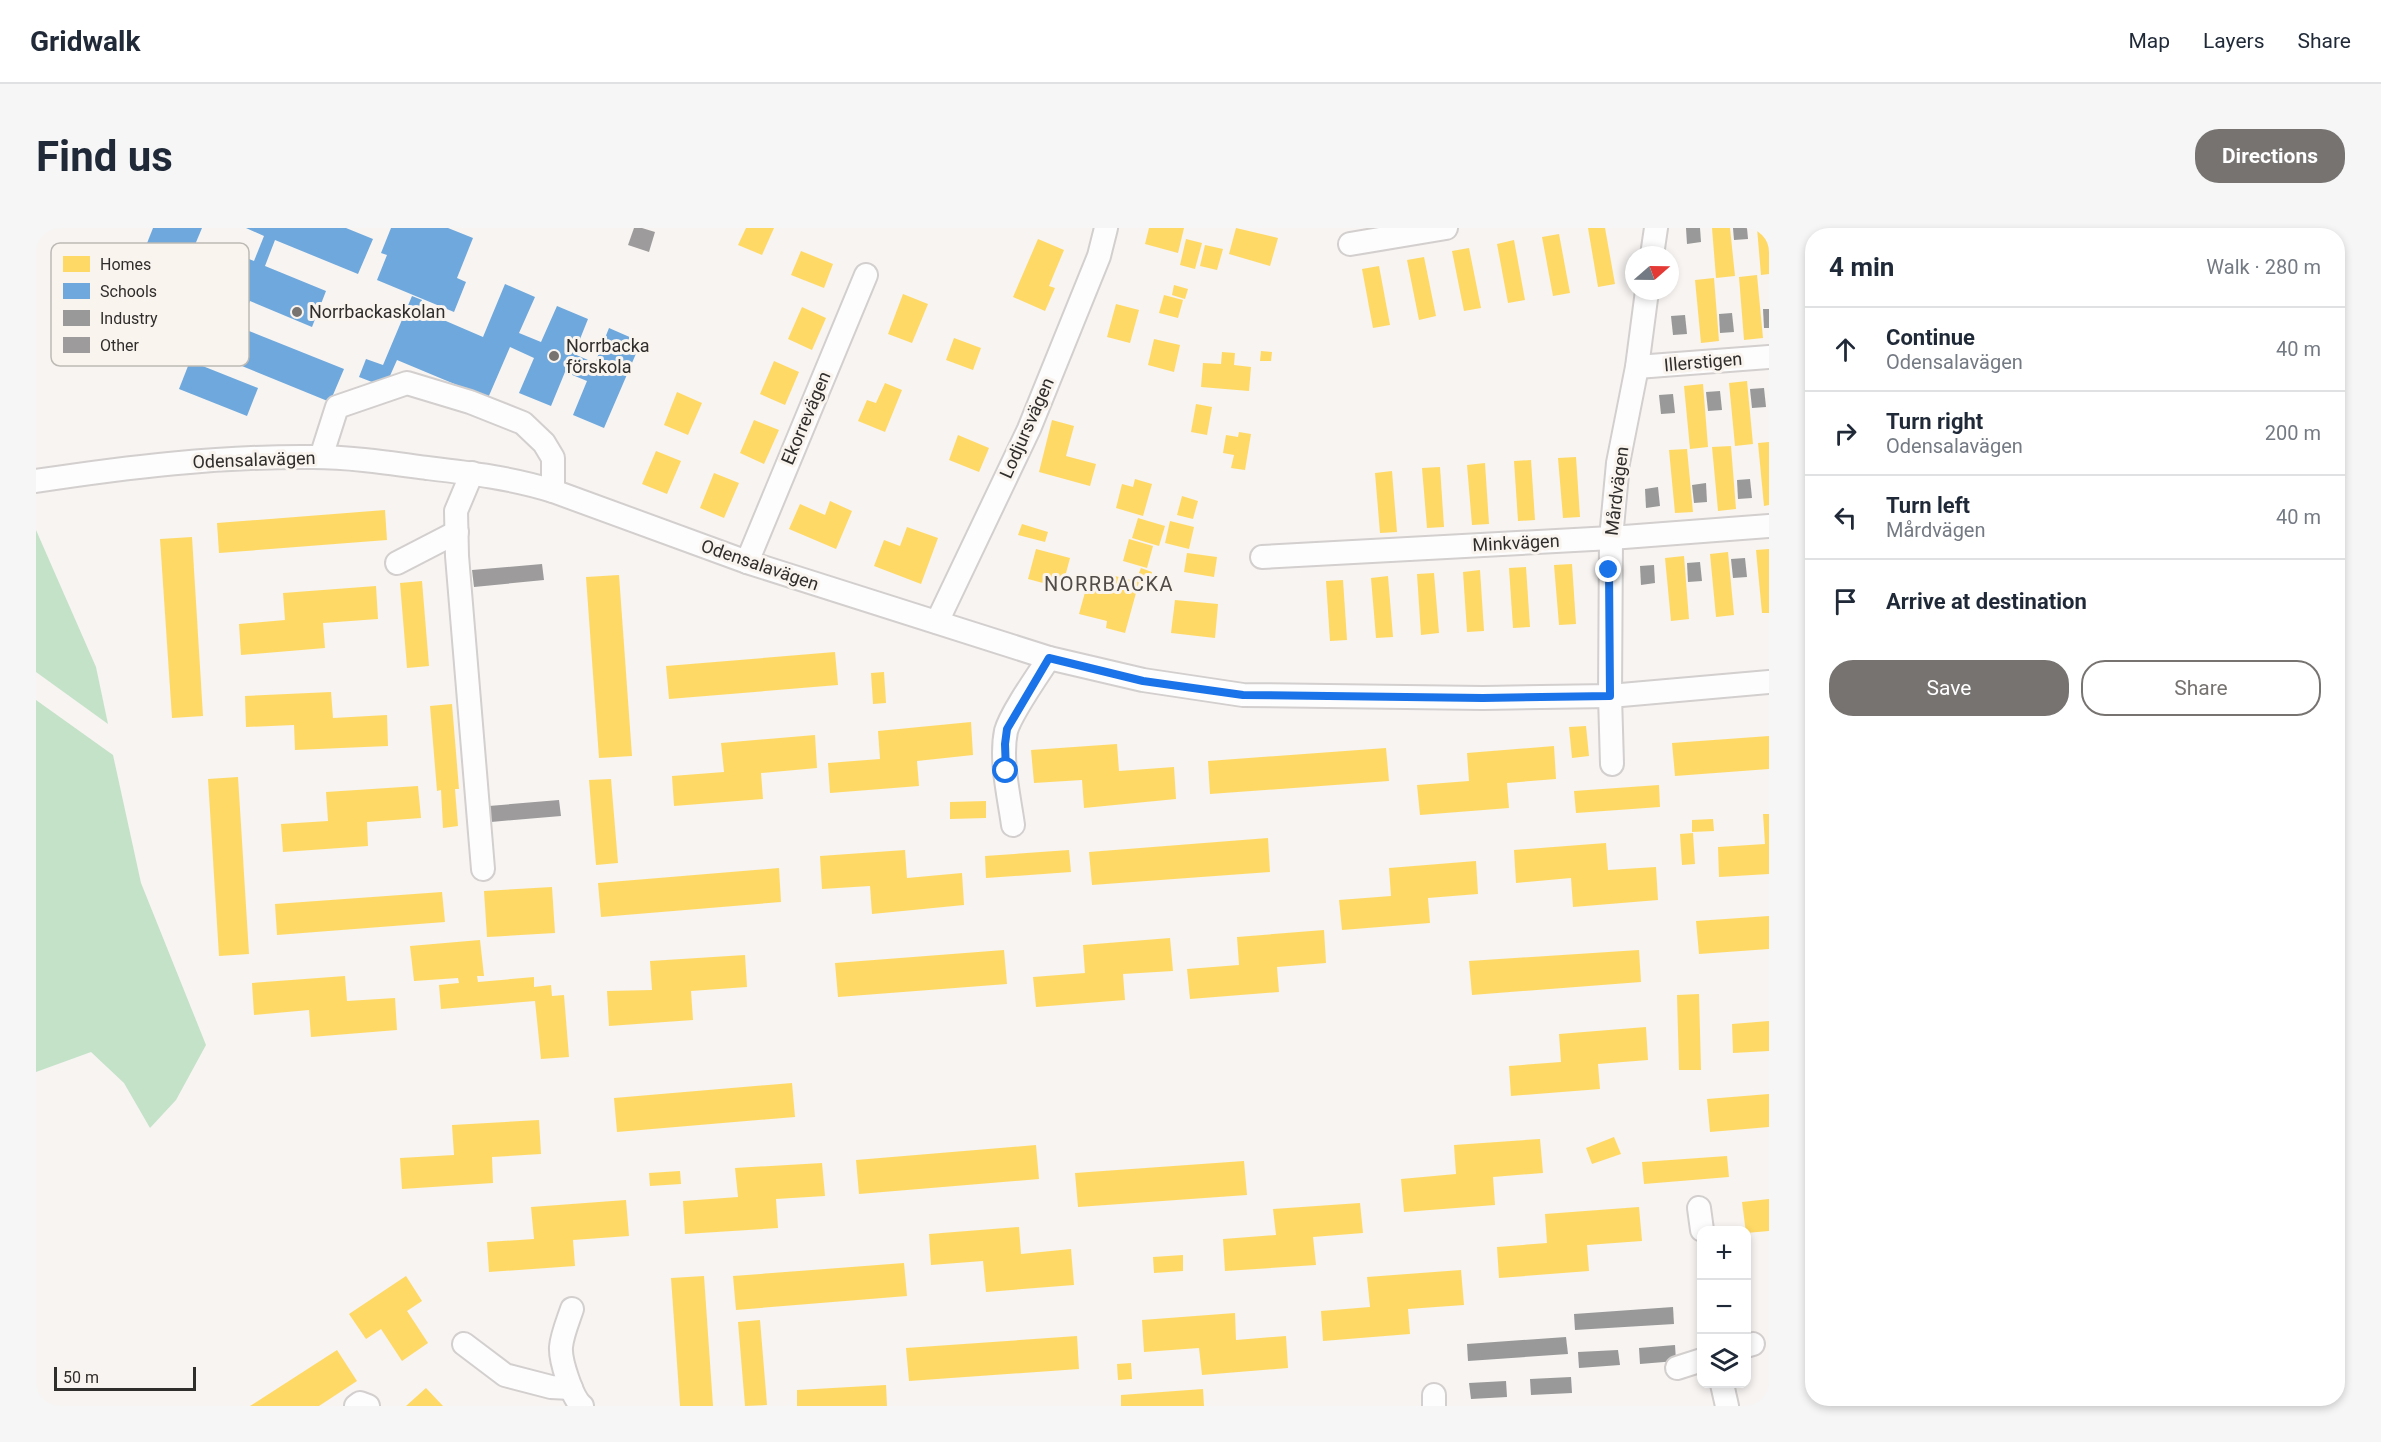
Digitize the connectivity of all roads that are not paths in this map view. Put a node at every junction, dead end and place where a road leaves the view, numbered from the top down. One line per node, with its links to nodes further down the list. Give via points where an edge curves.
1 (1106, 228): 20 (street, Lodjursvägen, via 1099,256 1029,429)
2 (1446, 228): 4 (street)
3 (1656, 228): 5 (street)
4 (1350, 244)
5 (1653, 246)
6 (866, 275): 18 (street, Ekorrevägen)
7 (1646, 300): 9 (street, Mårdvägen)
8 (1769, 357): 9 (street, Illerstigen)
9 (1637, 367): 16 (street, Mårdvägen, via 1618,463)
10 (321, 457): 11 (street, Odensalavägen); 12 (street, Odensalavägen, via 135,466); 13 (street, via 337,407 407,383 523,423 553,458)
11 (472, 473): 13 (street, Odensalavägen); 15 (street, via 456,511)
12 (36, 480)
13 (553, 491): 18 (street, Odensalavägen)
14 (1769, 526): 16 (street, Minkvägen)
15 (457, 532): 19 (street); 26 (street)
16 (1611, 538): 17 (street, Minkvägen); 23 (street, Mårdvägen)
17 (1262, 557)
18 (747, 562): 20 (street, Odensalavägen)
19 (398, 563)
20 (937, 622): 21 (street, Odensalavägen)
21 (1049, 658): 23 (street, Odensalavägen, via 1143,681 1243,695); 25 (street, via 1007,729 1006,771)
22 (1769, 682): 23 (street, Odensalavägen)
23 (1610, 696): 24 (street, Mårdvägen)
24 (1612, 764)
25 (1013, 825)
26 (483, 869)
27 (1699, 1208): 28 (street)
28 (1701, 1226)
29 (572, 1309): 34 (street, via 560,1349)
30 (464, 1344): 34 (street, via 505,1375)
31 (1697, 1361): 32 (street)
32 (1677, 1368)
33 (1723, 1388): 37 (street)
34 (576, 1397)
35 (356, 1406): 36 (street)
36 (368, 1406)
37 (1727, 1406)

